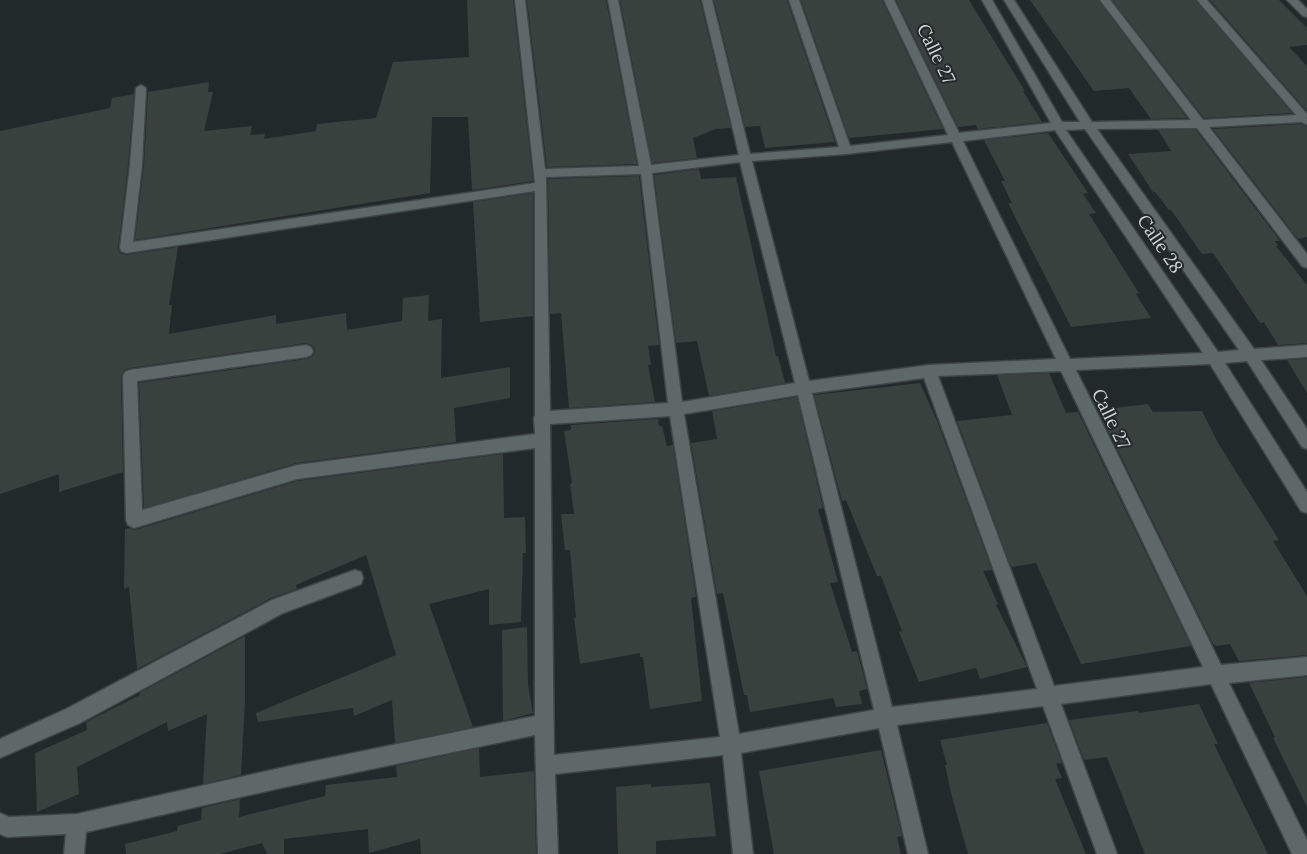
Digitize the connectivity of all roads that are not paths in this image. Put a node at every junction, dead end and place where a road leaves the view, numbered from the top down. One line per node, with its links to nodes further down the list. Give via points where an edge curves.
1 (520, 0): 21 (street)
2 (613, 0): 20 (street)
3 (707, 0): 19 (street)
4 (794, 0): 18 (street)
5 (889, 0): 17 (street, Calle 27)
6 (987, 0): 16 (street, Calle 28)
7 (1009, 0): 15 (street, Calle 28)
8 (1105, 0): 14 (street)
9 (1202, 0): 13 (street)
10 (1292, 0): 11 (street)
11 (1307, 14)
12 (141, 88): 21 (street, via 126,248)
13 (1306, 119): 14 (street)
14 (1200, 124): 15 (street); 22 (street)
15 (1088, 125): 16 (street); 25 (street, Calle 28)
16 (1058, 126): 17 (street); 26 (street, Calle 28)
17 (955, 138): 18 (street); 27 (street, Calle 27)
18 (846, 150): 19 (street)
19 (744, 158): 20 (street); 29 (street)
20 (646, 170): 21 (street); 30 (street)
21 (540, 179): 31 (street)
22 (1307, 263)
23 (306, 351): 32 (street, via 130,376 134,520 297,472)
24 (1307, 351): 25 (street)
25 (1251, 356): 26 (street); 33 (street, Calle 28)
26 (1214, 358): 27 (street); 34 (street, Calle 28)
27 (1064, 365): 28 (street); 37 (street, Calle 27)
28 (929, 371): 29 (street); 38 (street)
29 (803, 388): 30 (street); 39 (street)
30 (676, 408): 31 (street); 41 (street)
31 (541, 418): 32 (street)
32 (542, 440): 40 (street)
33 (1307, 442)
34 (1307, 506)
35 (356, 578): 42 (street, via 278,606 73,716)
36 (1307, 666): 37 (street)
37 (1215, 675): 38 (street); 51 (street, Calle 27)
38 (1049, 696): 39 (street); 50 (street)
39 (886, 717): 41 (street); 49 (street)
40 (544, 724): 43 (street); 45 (street)
41 (731, 745): 43 (street); 48 (street)
42 (0, 749)
43 (544, 766): 47 (street)
44 (0, 823): 45 (street, via 7,827)
45 (77, 824): 46 (street)
46 (74, 854)
47 (548, 854)
48 (743, 854)
49 (918, 854)
50 (1107, 854)
51 (1303, 854)

